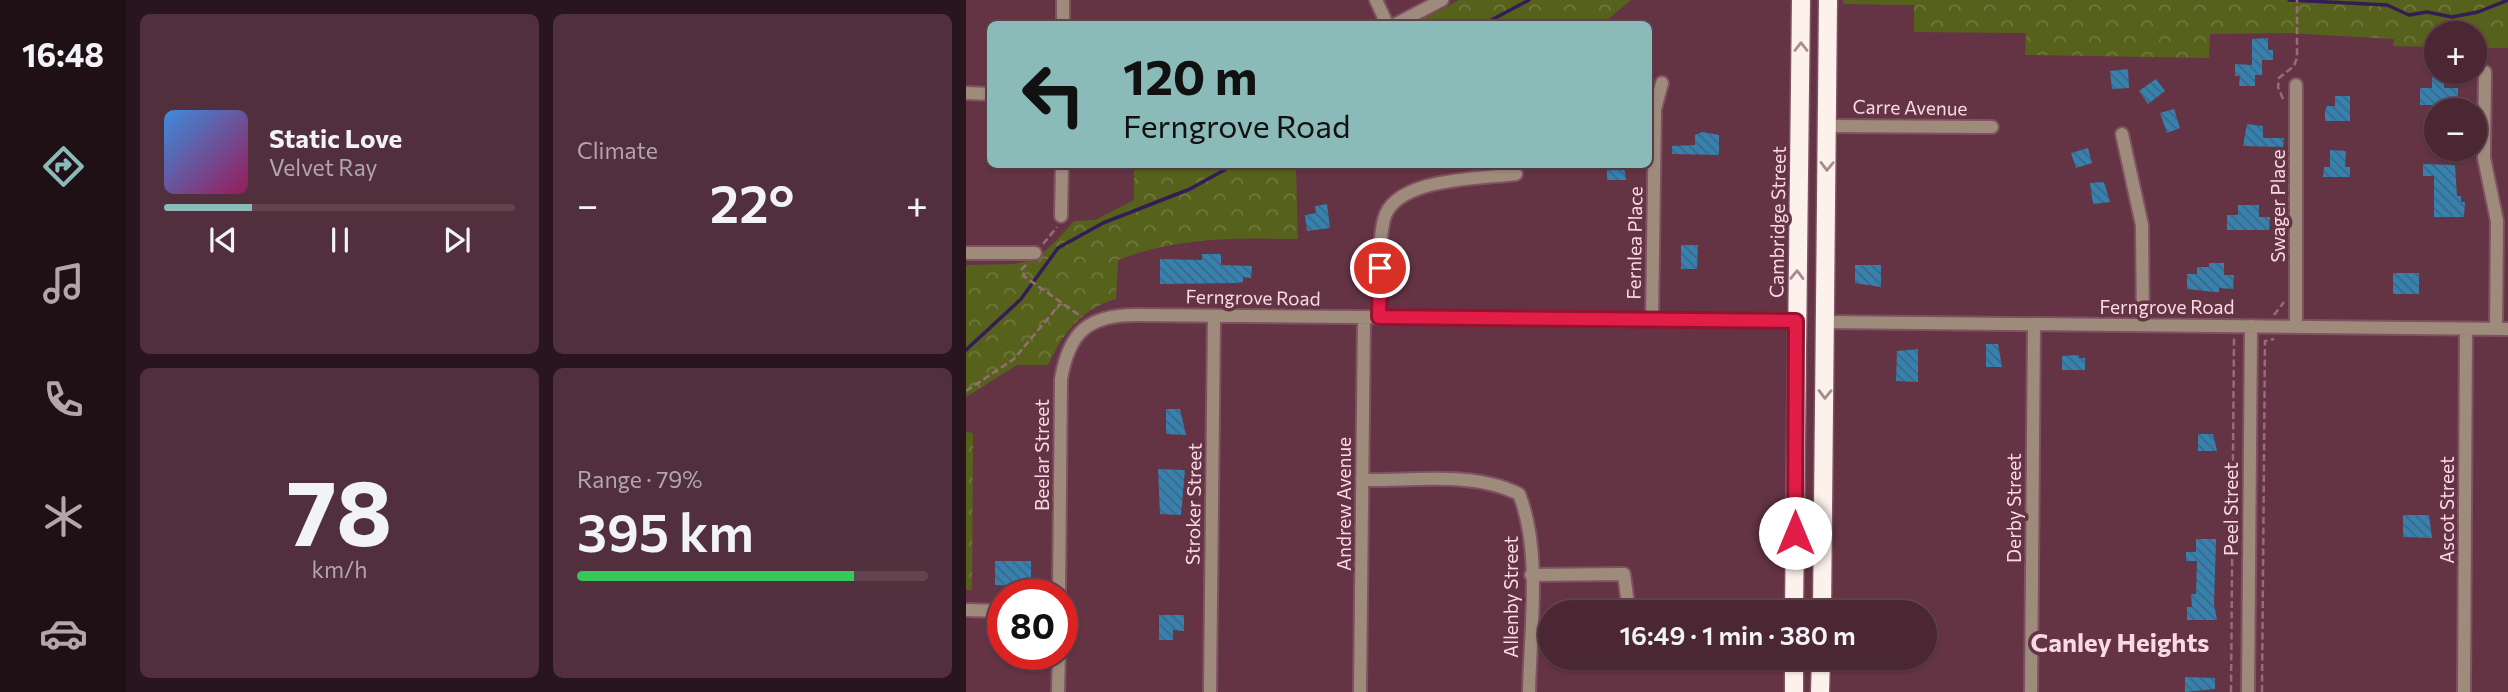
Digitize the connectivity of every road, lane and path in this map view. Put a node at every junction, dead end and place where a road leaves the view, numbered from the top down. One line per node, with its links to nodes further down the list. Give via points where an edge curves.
1 (1063, 0): 7 (street)
2 (1376, 0): 8 (street)
3 (1442, 0): 9 (street)
4 (1801, 0): 29 (highway, Cambridge Street, one-way to 4)
5 (1828, 0): 16 (highway)
6 (2297, 0): 10 (path)
7 (1063, 21)
8 (1386, 21)
9 (1402, 21)
10 (2298, 41)
11 (1662, 83): 28 (street, Fernlea Place, via 1655,109)
12 (2485, 84): 37 (street, via 2484,158 2497,221)
13 (2296, 85): 35 (street, Swager Place)
14 (966, 93): 15 (street)
15 (987, 94)
16 (1828, 126): 17 (street, Carre Avenue); 30 (highway, one-way to 30)
17 (1992, 127)
18 (2122, 134): 33 (street, via 2142,225)
19 (1062, 168): 21 (street)
20 (1517, 174): 27 (street, via 1434,184 1410,190 1395,200 1385,216)
21 (1061, 216): 23 (path)
22 (966, 253): 23 (street)
23 (1035, 253): 24 (path, via 1021,270)
24 (1061, 303): 31 (path); 40 (path, via 1014,359)
25 (1214, 316): 26 (street, Ferngrove Road); 31 (street, Ferngrove Road, via 1121,315); 53 (street, Stroker Street)
26 (1364, 317): 27 (street, Ferngrove Road); 41 (street, Andrew Avenue)
27 (1379, 317): 28 (street, Ferngrove Road)
28 (1652, 320): 29 (street, Ferngrove Road)
29 (1796, 321): 45 (highway, Cambridge Street)
30 (1826, 322): 32 (street, Ferngrove Road); 46 (highway, one-way to 46)
31 (1089, 324): 43 (street, Beelar Street, via 1073,340 1061,380)
32 (2034, 324): 33 (street, Ferngrove Road); 58 (street, Derby Street)
33 (2143, 325): 34 (street, Ferngrove Road)
34 (2251, 326): 35 (street, Ferngrove Road); 60 (street, Peel Street)
35 (2296, 326): 36 (street, Ferngrove Road)
36 (2466, 329): 37 (street, Ferngrove Road); 62 (street, Ascot Street)
37 (2502, 329)
38 (2234, 337): 59 (path)
39 (2274, 339): 61 (path, via 2265,341)
40 (966, 391)
41 (1363, 480): 42 (street, Allenby Street, via 1480,482 1502,485 1519,494 1528,515); 54 (street, Andrew Avenue)
42 (1531, 575): 44 (street, via 1624,574); 55 (street, Allenby Street)
43 (1059, 579)
44 (1627, 600)
45 (1794, 600)
46 (1822, 600)
47 (966, 610): 48 (street)
48 (987, 611)
49 (1059, 670): 52 (street)
50 (1794, 670): 56 (highway)
51 (1821, 670): 57 (highway)
52 (1058, 692)
53 (1210, 692)
54 (1360, 692)
55 (1529, 692)
56 (1794, 692)
57 (1821, 692)
58 (2031, 692)
59 (2231, 692)
60 (2248, 692)
61 (2262, 692)
62 (2463, 692)

